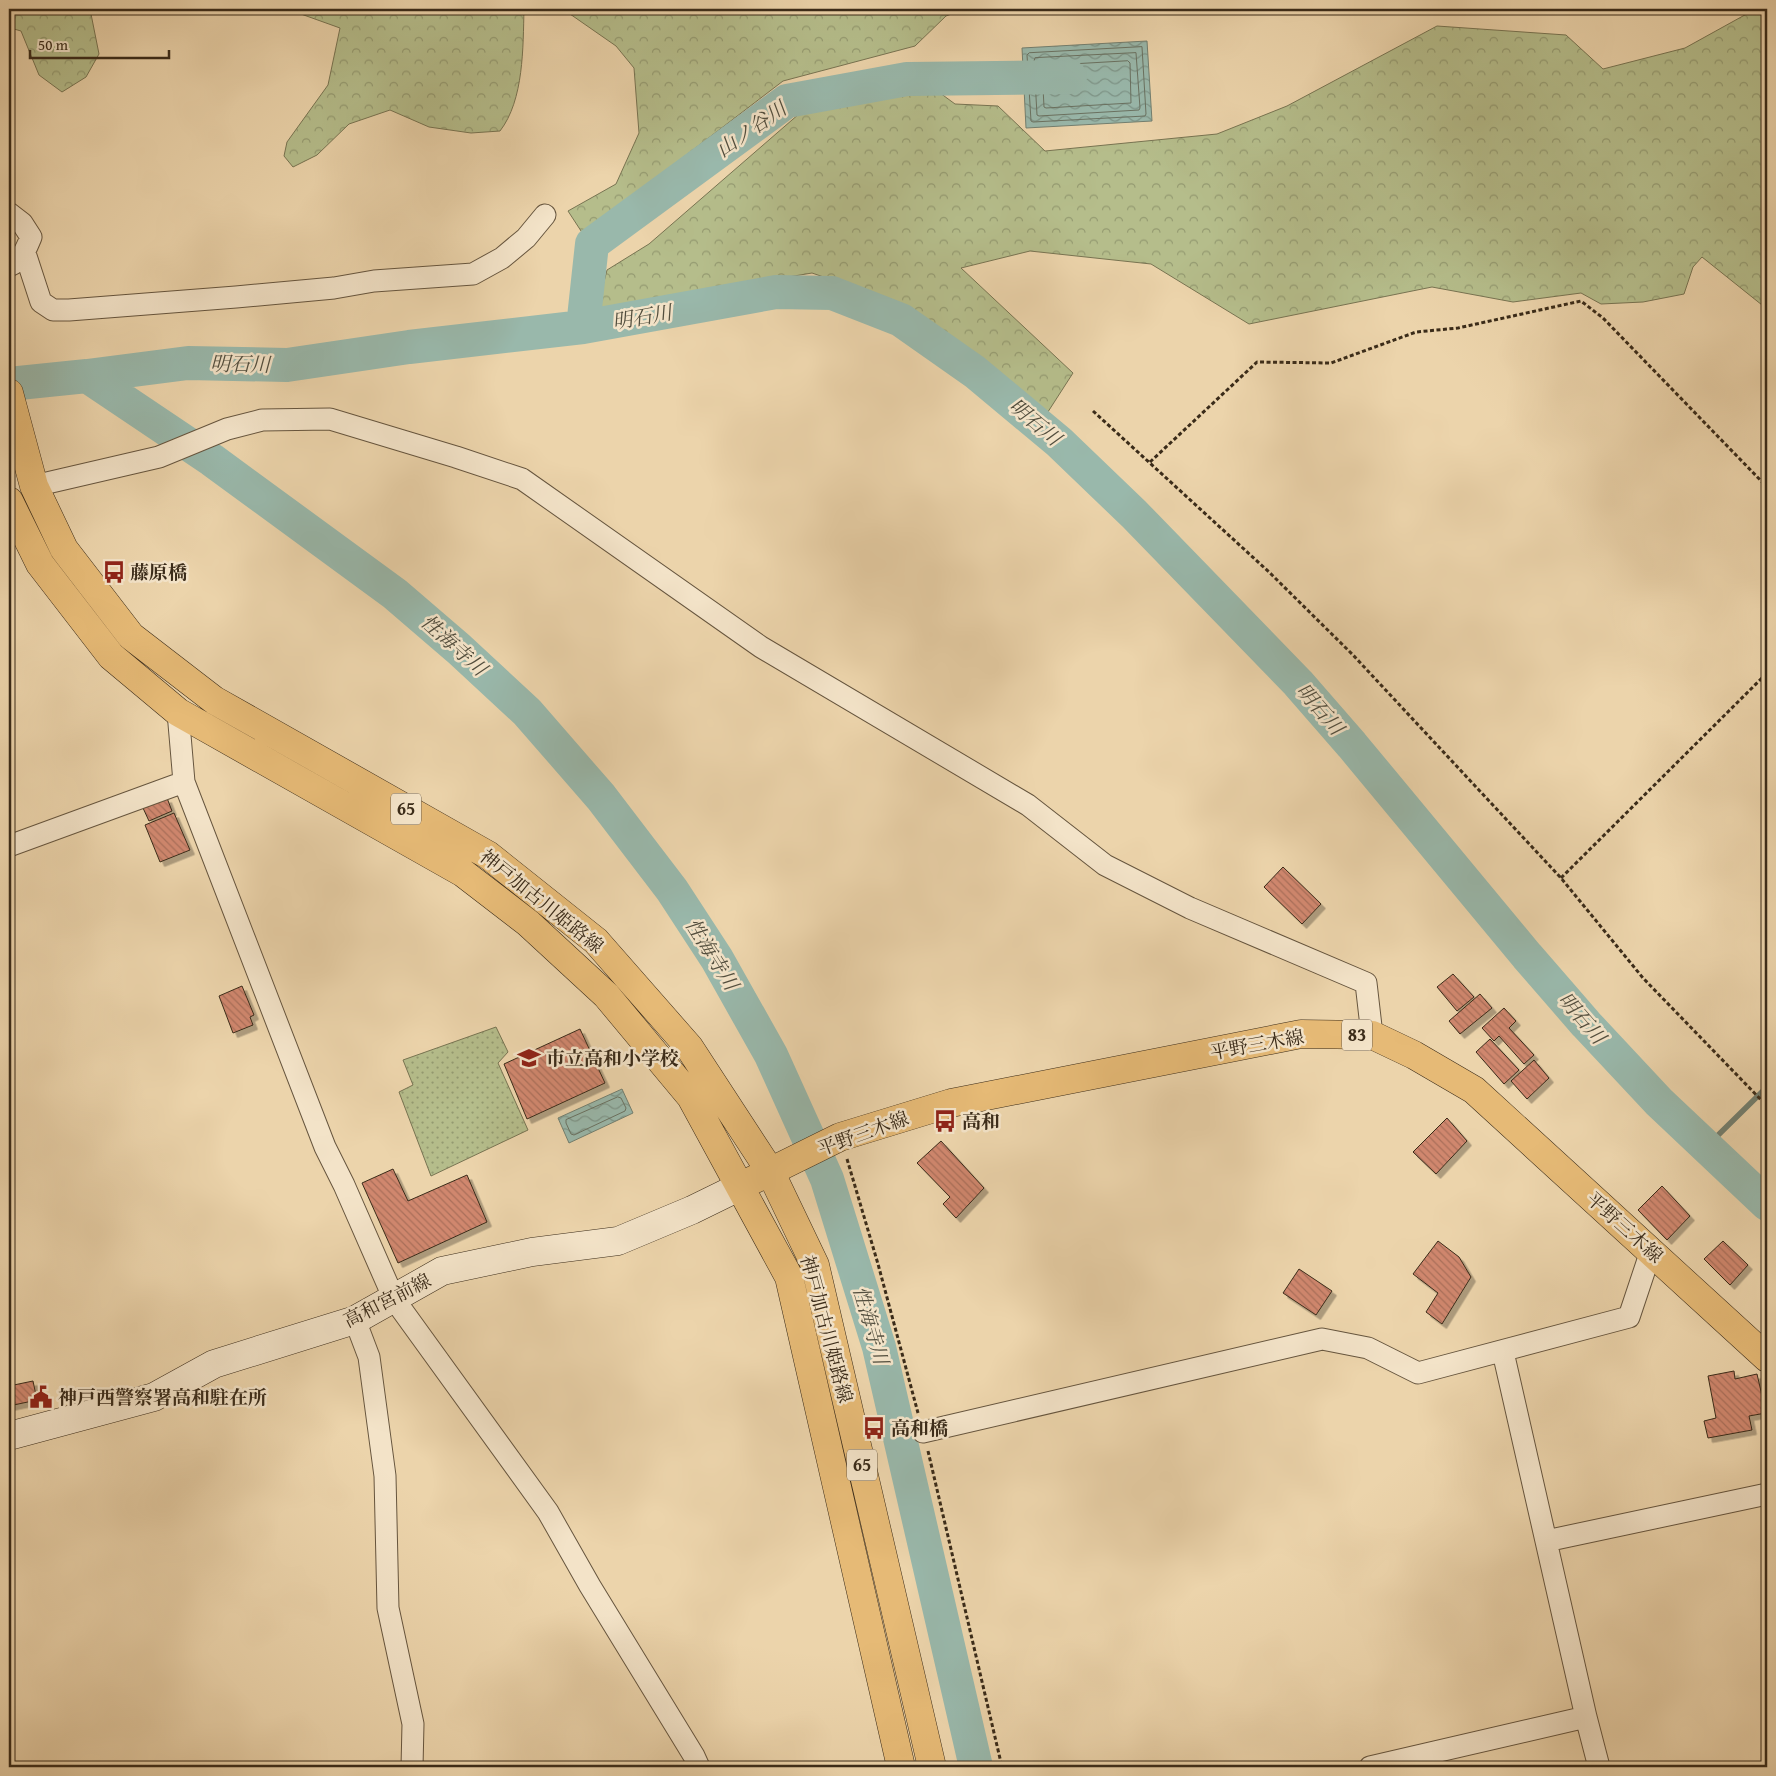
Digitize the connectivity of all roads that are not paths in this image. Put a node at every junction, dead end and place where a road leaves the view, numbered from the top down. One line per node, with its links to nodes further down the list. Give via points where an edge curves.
1 (9, 213): 3 (street, via 22,223 30,237)
2 (545, 215): 3 (street, via 526,238 502,258 473,274 374,281 246,296 53,310 41,302)
3 (17, 259)
4 (9, 393): 5 (main road, 神戸加古川姫路線 / 65)
5 (31, 478): 10 (street, via 159,456 226,429 262,420 330,419 522,479 761,647 1028,805 1104,864 1190,908 1366,983); 11 (main road, 神戸加古川姫路線 / 65, via 64,550 131,636 214,700 488,855 596,941 689,1047)
6 (9, 501): 7 (main road, 神戸加古川姫路線 / 65, via 40,564 111,656)
7 (178, 712): 8 (street); 12 (main road, 神戸加古川姫路線 / 65, via 463,873 528,923 606,994 691,1097)
8 (184, 782): 9 (street); 14 (street, via 325,1147)
9 (9, 846)
10 (1372, 1035): 11 (main road, 平野三木線 / 83, via 1301,1034 951,1103 840,1137); 13 (main road, 平野三木線 / 83, via 1474,1090)
11 (770, 1171): 12 (main road, 平野三木線 / 83); 26 (main road, 神戸加古川姫路線 / 65, via 815,1265)
12 (740, 1186): 14 (street, 高和宮前線, via 618,1241 532,1252 442,1271); 25 (main road, 神戸加古川姫路線 / 65, via 788,1277)
13 (1651, 1251): 16 (street, via 1629,1317); 17 (main road, 平野三木線 / 83)
14 (394, 1299): 15 (street, 高和宮前線); 24 (street, via 548,1512)
15 (356, 1320): 19 (street, 高和宮前線, via 214,1364 154,1397); 23 (street, via 369,1357 385,1476 388,1608 413,1724)
16 (1503, 1352): 18 (street, via 1418,1373 1368,1348 1322,1339); 21 (street)
17 (1767, 1358)
18 (924, 1432)
19 (9, 1436)
20 (1767, 1494): 21 (street)
21 (1546, 1541): 22 (street)
22 (1586, 1717): 27 (street); 28 (street)
23 (412, 1767)
24 (699, 1767)
25 (901, 1767)
26 (932, 1767)
27 (1370, 1767)
28 (1599, 1767)

